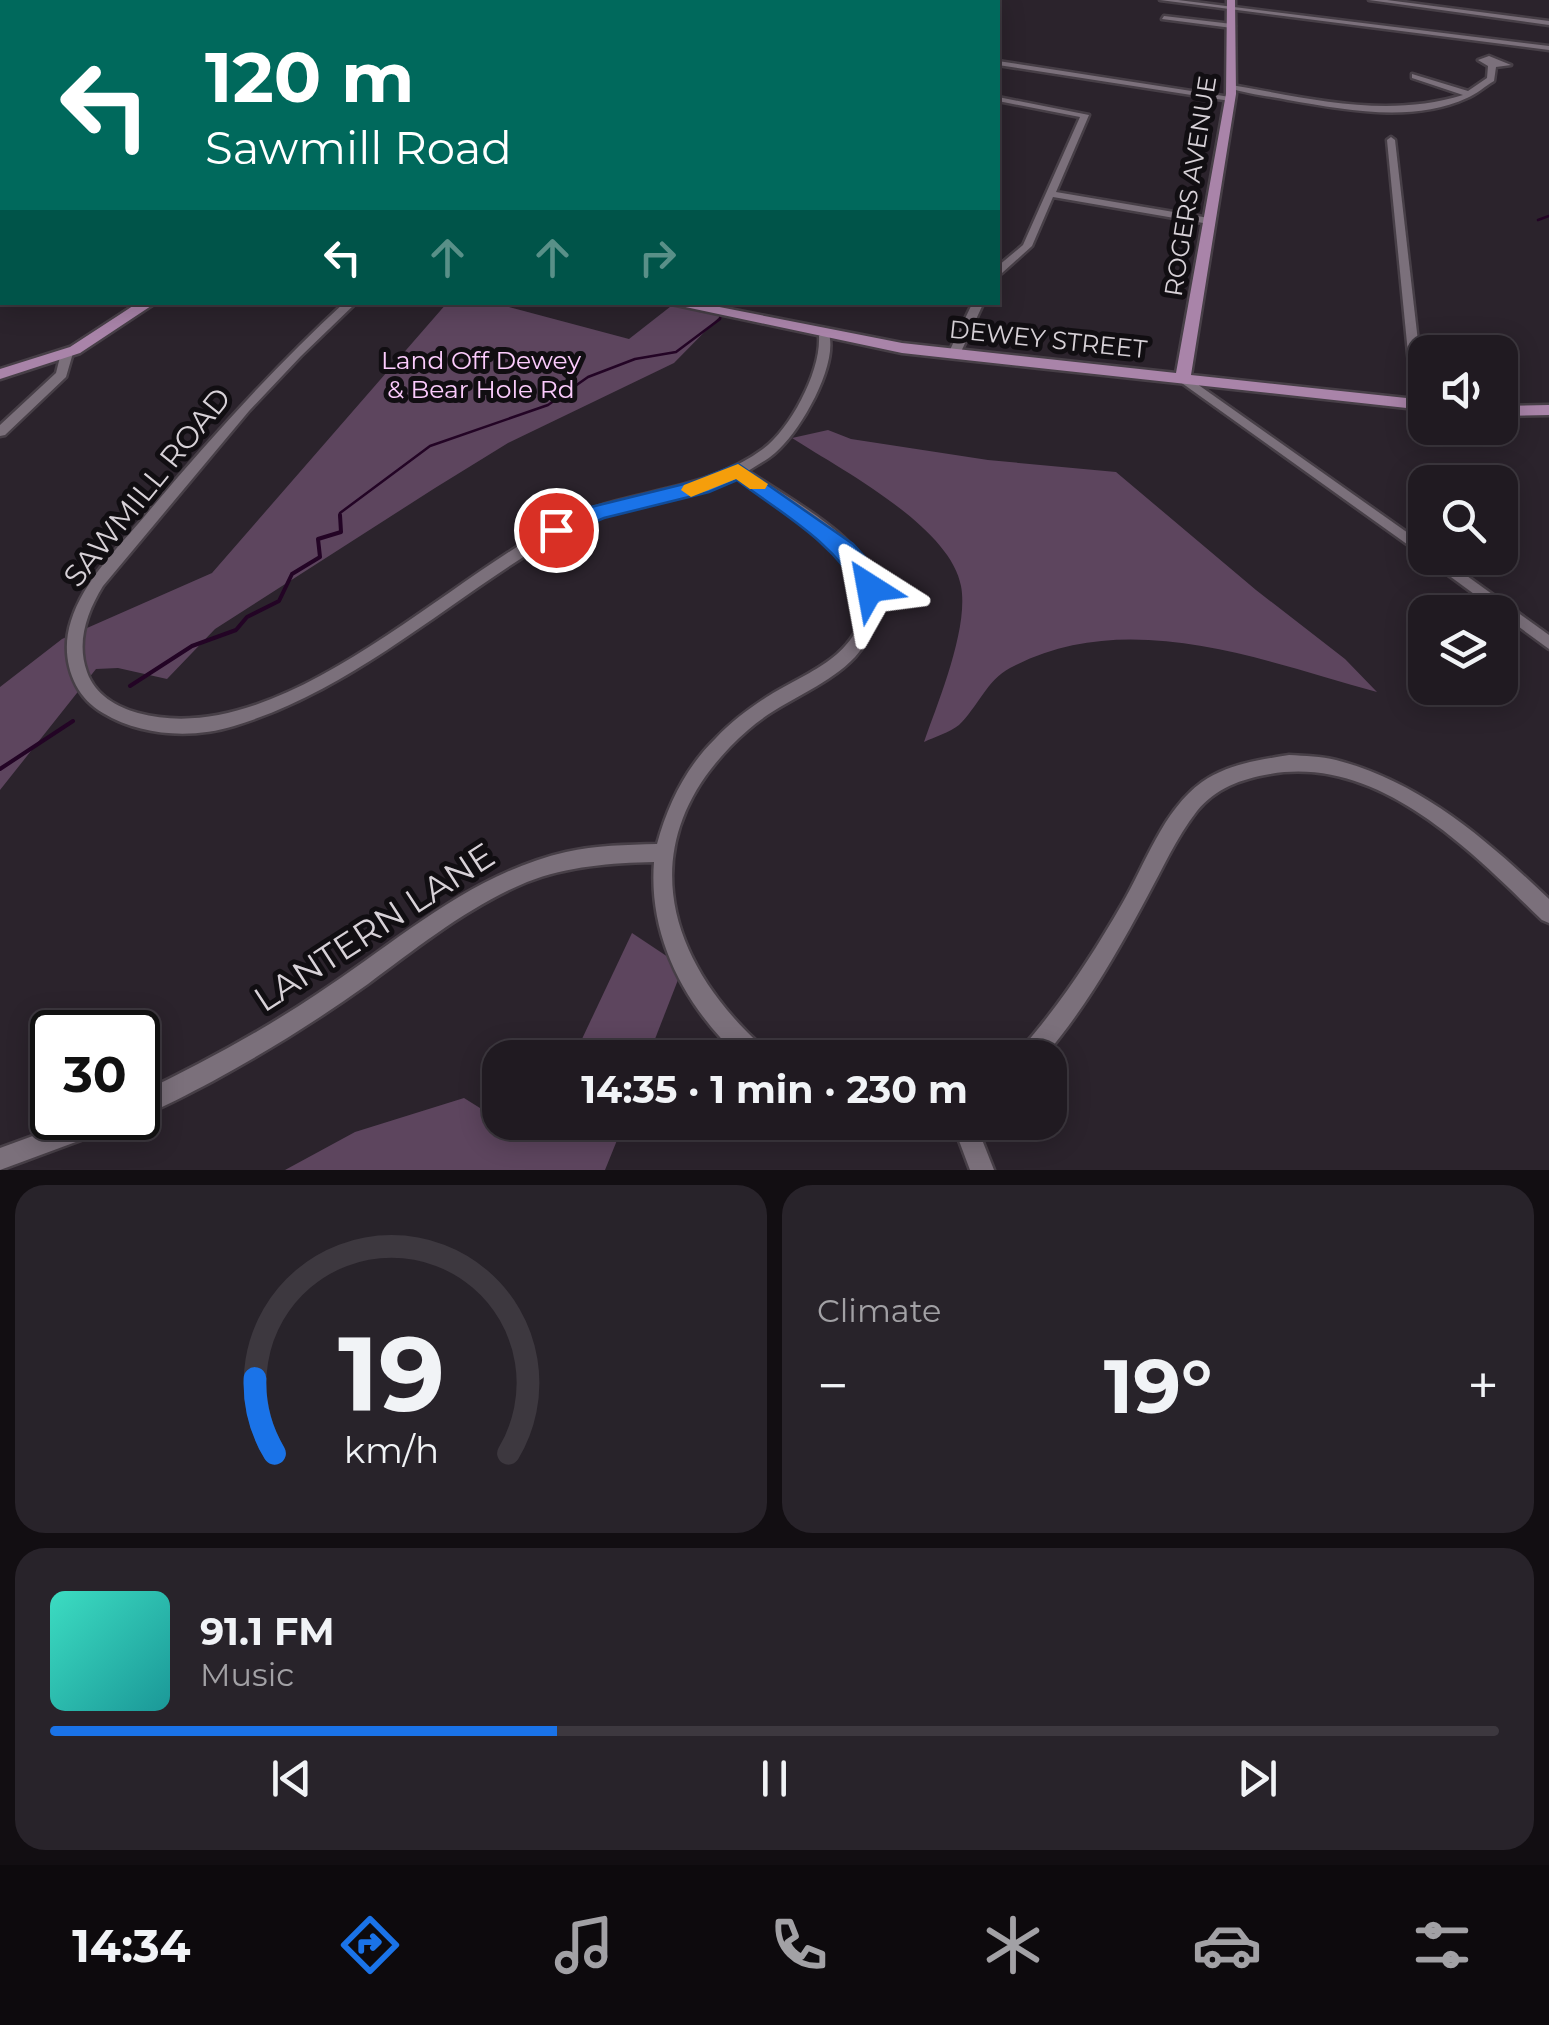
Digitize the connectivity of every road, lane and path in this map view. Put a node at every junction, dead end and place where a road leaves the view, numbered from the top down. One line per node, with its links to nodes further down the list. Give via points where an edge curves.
1 (1163, 0): 3 (street)
2 (1372, 0): 5 (street)
3 (1232, 4): 6 (main road, ROGERS AVENUE); 7 (street)
4 (1164, 18): 6 (street)
5 (1549, 23)
6 (1232, 26): 11 (main road, ROGERS AVENUE)
7 (1549, 48)
8 (1000, 62): 11 (street)
9 (1492, 65): 12 (street, via 1490,80)
10 (1415, 76): 12 (street)
11 (1231, 93): 12 (street, via 1406,112); 16 (main road, ROGERS AVENUE)
12 (1466, 93)
13 (1000, 99): 15 (street, via 1084,114)
14 (1390, 140): 22 (street)
15 (1051, 194): 16 (street); 17 (street, via 1028,246)
16 (1209, 221): 27 (main road, ROGERS AVENUE)
17 (1000, 269)
18 (145, 305): 24 (main road)
19 (349, 305): 32 (street, SAWMILL ROAD, via 234,419 95,588 77,624 74,654 86,689 106,707 178,726 265,708 326,679 572,522)
20 (683, 305): 23 (main road, DEWEY STREET)
21 (978, 305): 25 (street)
22 (1414, 335)
23 (825, 336): 25 (main road, DEWEY STREET); 32 (street, SAWMILL ROAD, via 826,350 800,418)
24 (67, 354): 26 (main road); 31 (street, via 62,374)
25 (954, 354): 27 (main road, DEWEY STREET)
26 (0, 374)
27 (1183, 378): 28 (main road, DEWEY STREET); 33 (street)
28 (1408, 403)
29 (1549, 410): 30 (main road)
30 (1518, 411)
31 (0, 432)
32 (738, 471): 36 (street, via 853,556 868,579 869,615 860,639 842,658 712,752 678,802)
33 (1408, 540)
34 (1455, 575): 35 (street)
35 (1549, 643)
36 (662, 853): 38 (street, via 664,898 684,969); 40 (street, LANTERN LANE, via 583,856 503,880 257,1044)
37 (1549, 914): 39 (street, via 1453,828 1400,793 1315,765 1254,768 1208,787 1187,809 1094,967)
38 (740, 1040)
39 (1041, 1040)
40 (160, 1095)
41 (53, 1140): 43 (street)
42 (970, 1140): 44 (street)
43 (0, 1160)
44 (982, 1170)

